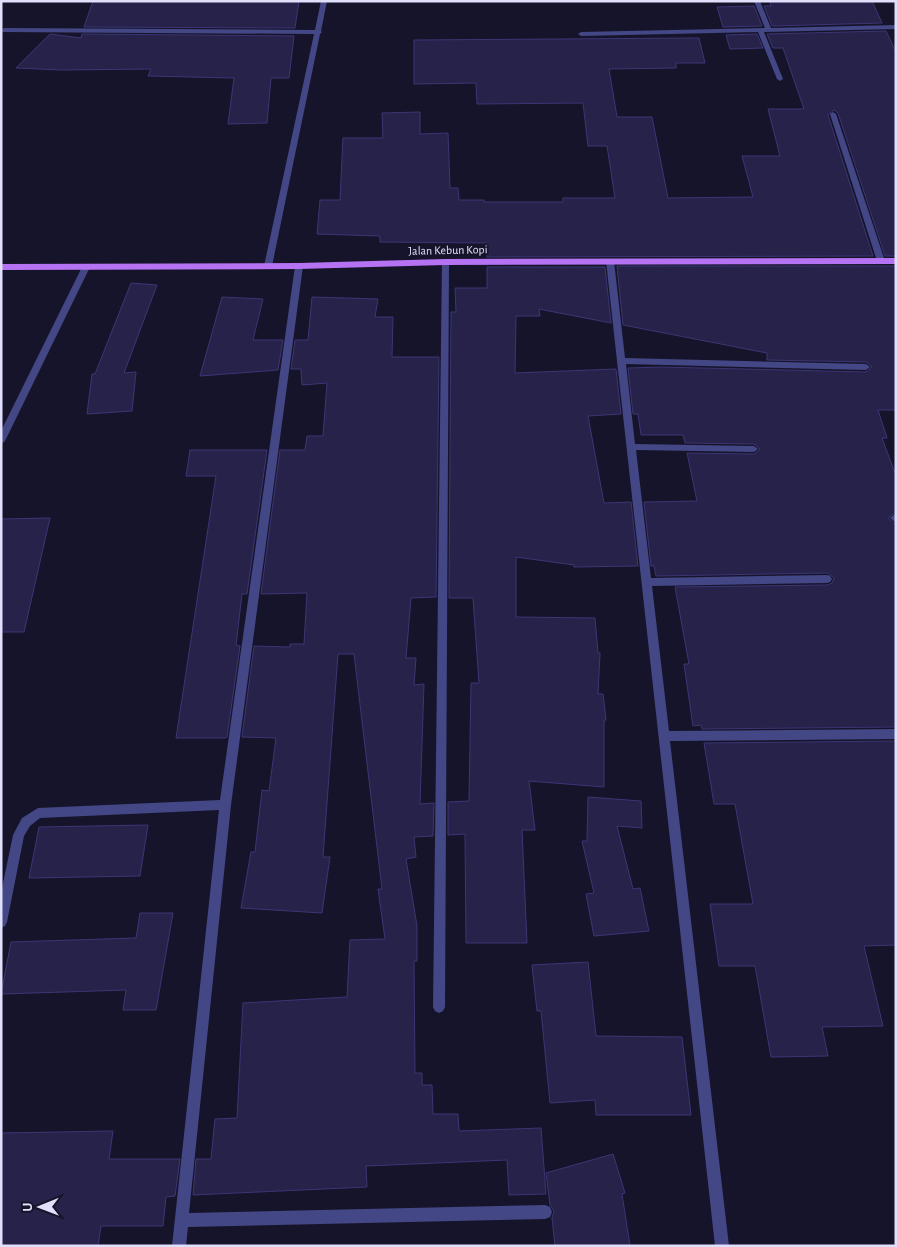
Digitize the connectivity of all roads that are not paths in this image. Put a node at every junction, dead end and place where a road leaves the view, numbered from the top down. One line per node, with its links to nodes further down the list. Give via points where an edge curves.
1 (324, 1): 6 (street)
2 (757, 1): 5 (street)
3 (896, 27): 5 (street)
4 (4, 30): 6 (street)
5 (769, 31): 7 (street)
6 (319, 32): 15 (street)
7 (761, 32): 8 (street); 9 (street)
8 (581, 34)
9 (780, 79)
10 (833, 114): 12 (street)
11 (610, 261): 12 (main road, Jalan Kebun Kopi); 14 (main road, Jalan Kebun Kopi); 19 (street)
12 (881, 261): 13 (main road, Jalan Kebun Kopi)
13 (896, 261)
14 (445, 262): 16 (main road, Jalan Kebun Kopi); 30 (street)
15 (268, 266): 16 (main road, Jalan Kebun Kopi); 18 (main road, Jalan Kebun Kopi)
16 (299, 266): 28 (street)
17 (1, 267): 18 (main road, Jalan Kebun Kopi)
18 (86, 267): 21 (street)
19 (621, 361): 20 (street); 22 (street)
20 (866, 367)
21 (1, 441)
22 (632, 447): 23 (street); 25 (street)
23 (754, 449)
24 (827, 579): 25 (street)
25 (647, 582): 27 (street)
26 (896, 734): 27 (street)
27 (665, 736): 34 (street)
28 (225, 805): 29 (street, via 38,813 26,822 18,835); 32 (street)
29 (1, 922)
30 (439, 1007)
31 (545, 1212): 32 (street)
32 (182, 1220): 33 (street)
33 (179, 1246)
34 (722, 1246)

